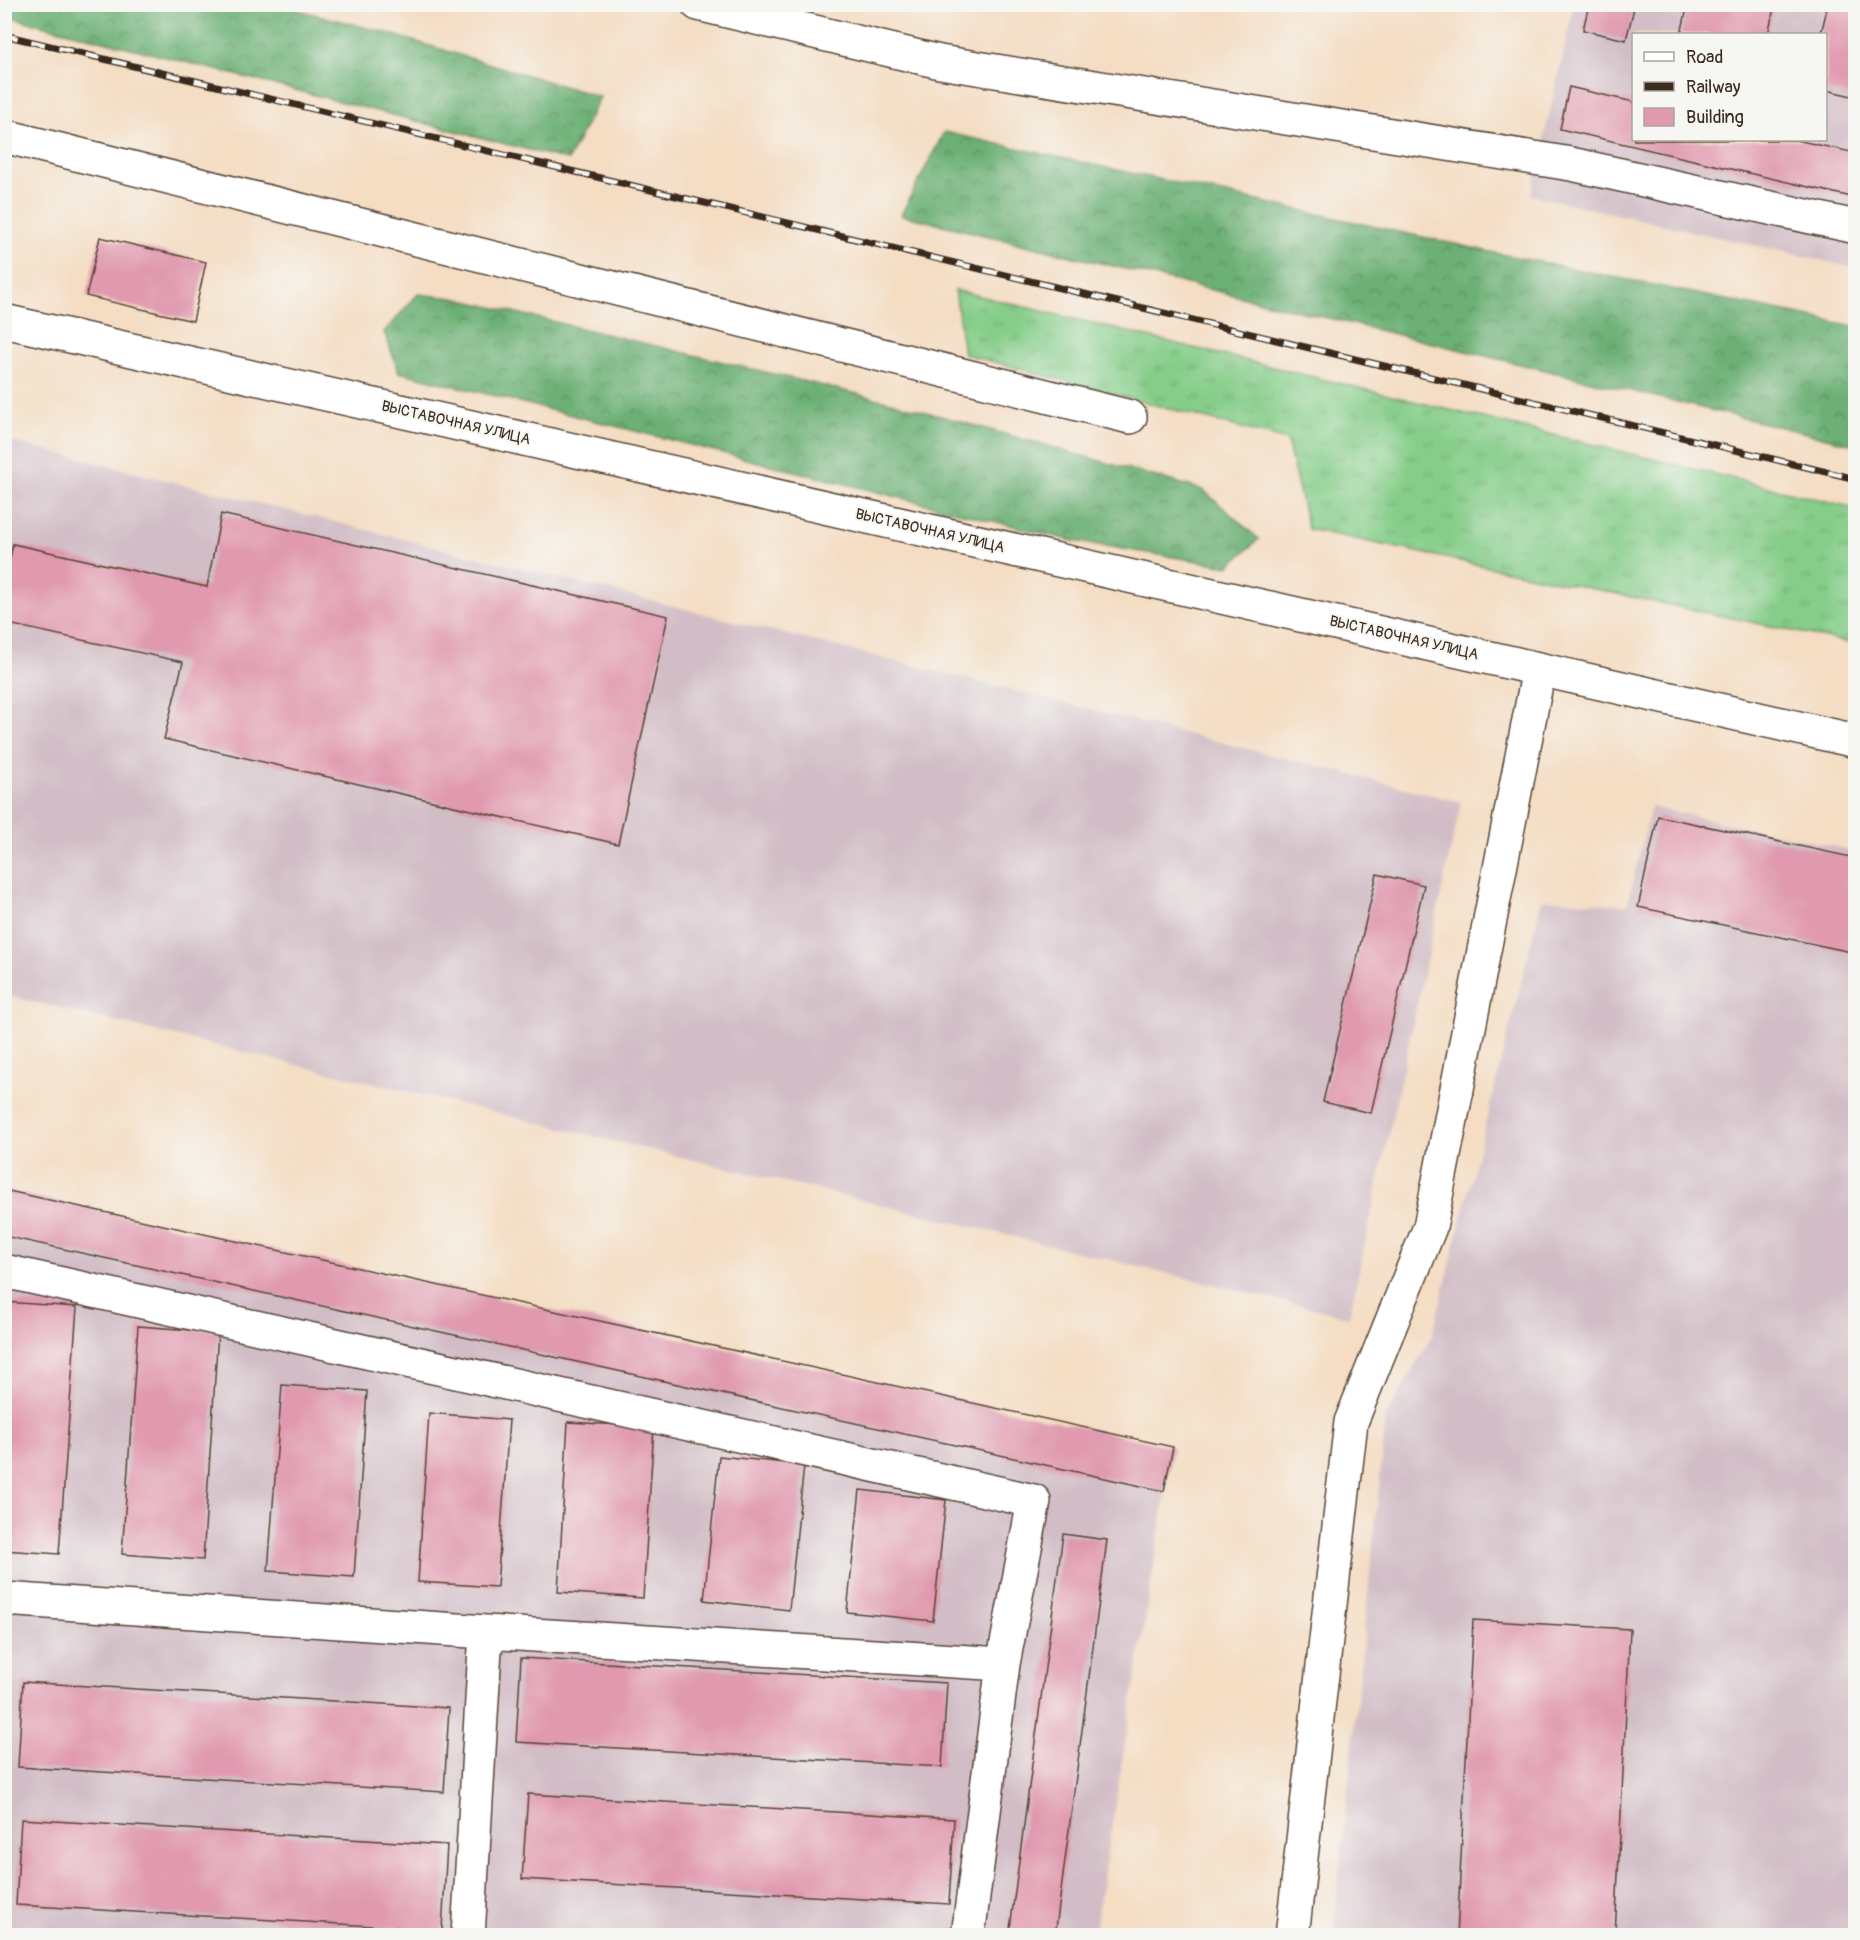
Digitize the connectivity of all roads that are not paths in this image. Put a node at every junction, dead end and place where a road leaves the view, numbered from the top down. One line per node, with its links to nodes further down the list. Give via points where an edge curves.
1 (698, 4): 3 (street, via 940,62 1571,164)
2 (4, 136): 5 (street)
3 (1856, 227)
4 (4, 321): 6 (street, ВЫСТАВОЧНАЯ УЛИЦА)
5 (1130, 417)
6 (1539, 669): 7 (street, ВЫСТАВОЧНАЯ УЛИЦА); 14 (street, via 1430,1227 1351,1422)
7 (1856, 741)
8 (4, 1271): 11 (street, via 1034,1501)
9 (4, 1599): 10 (street)
10 (486, 1632): 11 (street); 12 (street)
11 (1003, 1664): 13 (street)
12 (468, 1935)
13 (968, 1935)
14 (1292, 1935)

